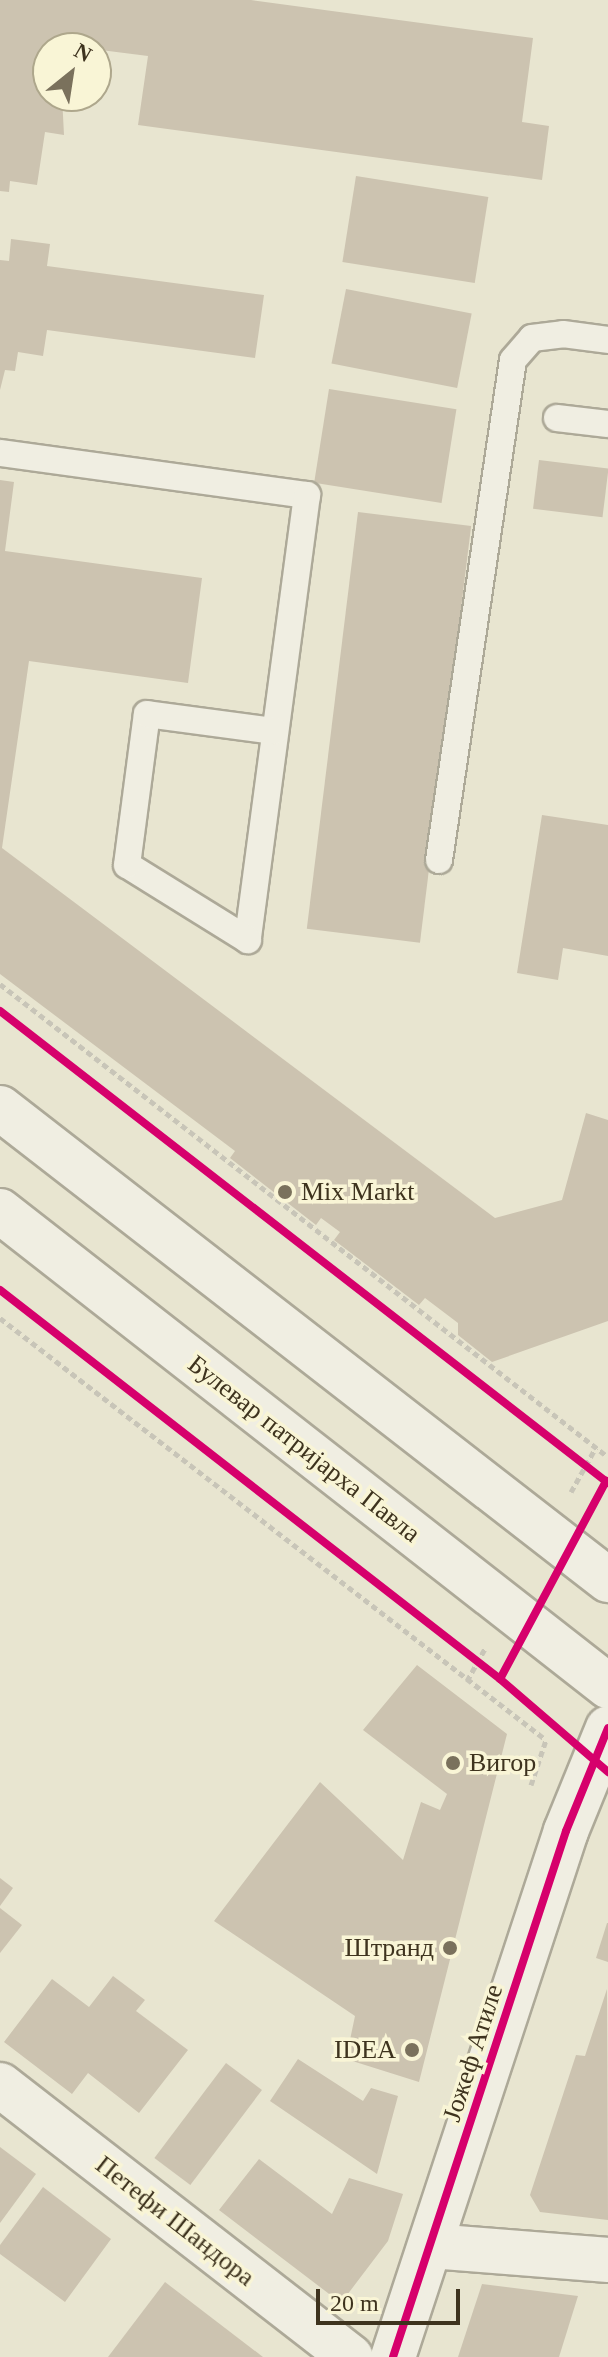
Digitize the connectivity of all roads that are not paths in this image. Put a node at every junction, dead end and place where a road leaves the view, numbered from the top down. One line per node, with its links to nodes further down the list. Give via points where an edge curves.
1 (608, 340): 6 (lane, via 563,334 532,338 513,360)
2 (557, 418): 3 (lane)
3 (608, 424)
4 (0, 453): 5 (lane, via 307,495)
5 (275, 731): 5 (lane, via 258,866 248,940 127,865 147,714)
6 (439, 860)
7 (0, 1108): 9 (main road)
8 (0, 1211): 10 (main road, Булевар патријарха Павла)
9 (608, 1580)
10 (608, 1686)
11 (601, 1745): 13 (main road, Јожеф Атиле, via 566,1831)
12 (0, 2085): 15 (main road, Петефи Шандора)
13 (431, 2246): 14 (main road); 16 (main road, Јожеф Атиле)
14 (608, 2260)
15 (351, 2357)
16 (393, 2357)

